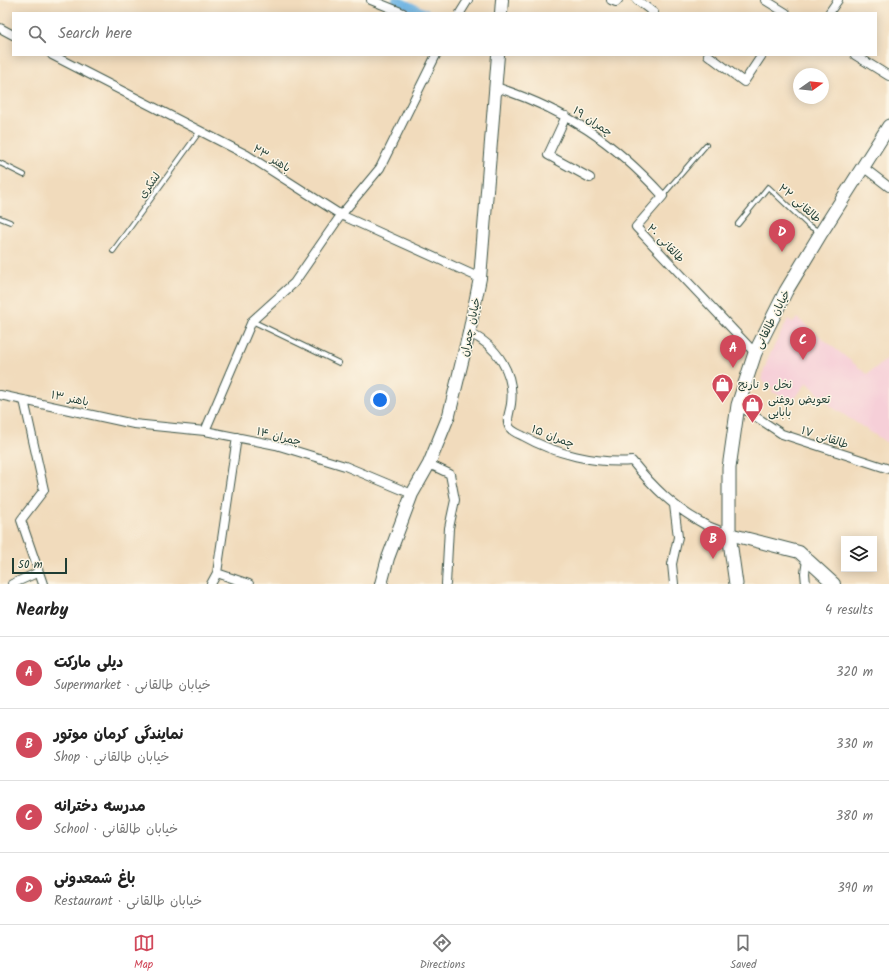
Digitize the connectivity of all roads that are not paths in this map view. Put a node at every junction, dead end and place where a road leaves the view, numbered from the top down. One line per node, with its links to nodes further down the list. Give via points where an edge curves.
1 (371, 0): 9 (street)
2 (468, 0): 10 (street)
3 (502, 0): 11 (main road)
4 (611, 0): 5 (street)
5 (618, 0)
6 (637, 0): 12 (street)
7 (765, 0): 13 (street)
8 (838, 0): 14 (street)
9 (401, 12)
10 (461, 12)
11 (501, 12)
12 (653, 12)
13 (784, 12)
14 (830, 12)
15 (0, 28): 16 (street)
16 (12, 34)
17 (54, 56): 27 (street, باهنر ۲۳)
18 (436, 56): 35 (street, via 380,168)
19 (498, 56): 24 (main road, خیابان چمران)
20 (709, 56): 21 (street, via 744,82)
21 (761, 56)
22 (857, 56): 23 (street)
23 (889, 76)
24 (496, 87): 25 (street, چمران ۱۹, via 543,104); 41 (main road, خیابان چمران)
25 (566, 116): 32 (street, via 548,155); 34 (street, چمران ۱۹, via 608,144 646,177)
26 (889, 126): 30 (main road, خیابان طالقانی)
27 (200, 131): 35 (street, باهنر ۲۳, via 247,155); 40 (lane, لشکری)
28 (706, 145): 34 (lane, طالقانی ۲۰)
29 (0, 163): 31 (lane)
30 (863, 167): 33 (street); 39 (main road, خیابان طالقانی)
31 (24, 175)
32 (590, 178)
33 (889, 187)
34 (663, 196): 44 (street, طالقانی ۲۰, via 636,227)
35 (341, 215): 41 (street, باهنر ۲۳); 42 (street, via 294,283)
36 (0, 218): 37 (lane)
37 (10, 222)
38 (738, 224): 39 (lane, طالقانی ۲۲, via 768,187 809,226)
39 (821, 233): 44 (main road, خیابان طالقانی, via 786,291)
40 (113, 251)
41 (480, 278): 43 (main road, خیابان چمران)
42 (252, 321): 45 (lane); 50 (street)
43 (469, 333): 52 (main road, خیابان چمران, via 449,415); 55 (street, چمران ۱۵, via 480,338 494,350 505,366 511,385 508,416 510,429 537,444 578,457 632,461)
44 (755, 353): 48 (main road, خیابان طالقانی)
45 (339, 363)
46 (0, 395): 47 (street, باهنر ۱۳)
47 (24, 400): 49 (street, باهنر ۱۳); 58 (street, via 44,490 21,520)
48 (738, 405): 53 (street, طالقانی ۱۷, via 782,434); 56 (main road, خیابان طالقانی, via 729,468)
49 (134, 424): 50 (street, چمران ۱۴)
50 (205, 431): 51 (street, چمران ۱۴)
51 (237, 437): 54 (street, چمران ۱۴, via 276,445 345,466); 59 (street)
52 (429, 464): 54 (main road, خیابان چمران); 65 (street, via 450,474 456,500 449,528)
53 (889, 469)
54 (412, 494): 64 (main road, خیابان چمران)
55 (674, 505): 56 (street, via 704,524); 66 (street, via 678,537 672,564)
56 (730, 534): 57 (main road, via 798,552); 67 (main road, خیابان طالقانی)
57 (807, 560): 68 (street); 69 (main road)
58 (39, 572): 60 (street); 61 (street)
59 (217, 573): 62 (street); 63 (street)
60 (12, 584)
61 (43, 584)
62 (211, 584)
63 (249, 584)
64 (381, 584)
65 (446, 584)
66 (674, 584)
67 (736, 584)
68 (806, 584)
69 (834, 584)

